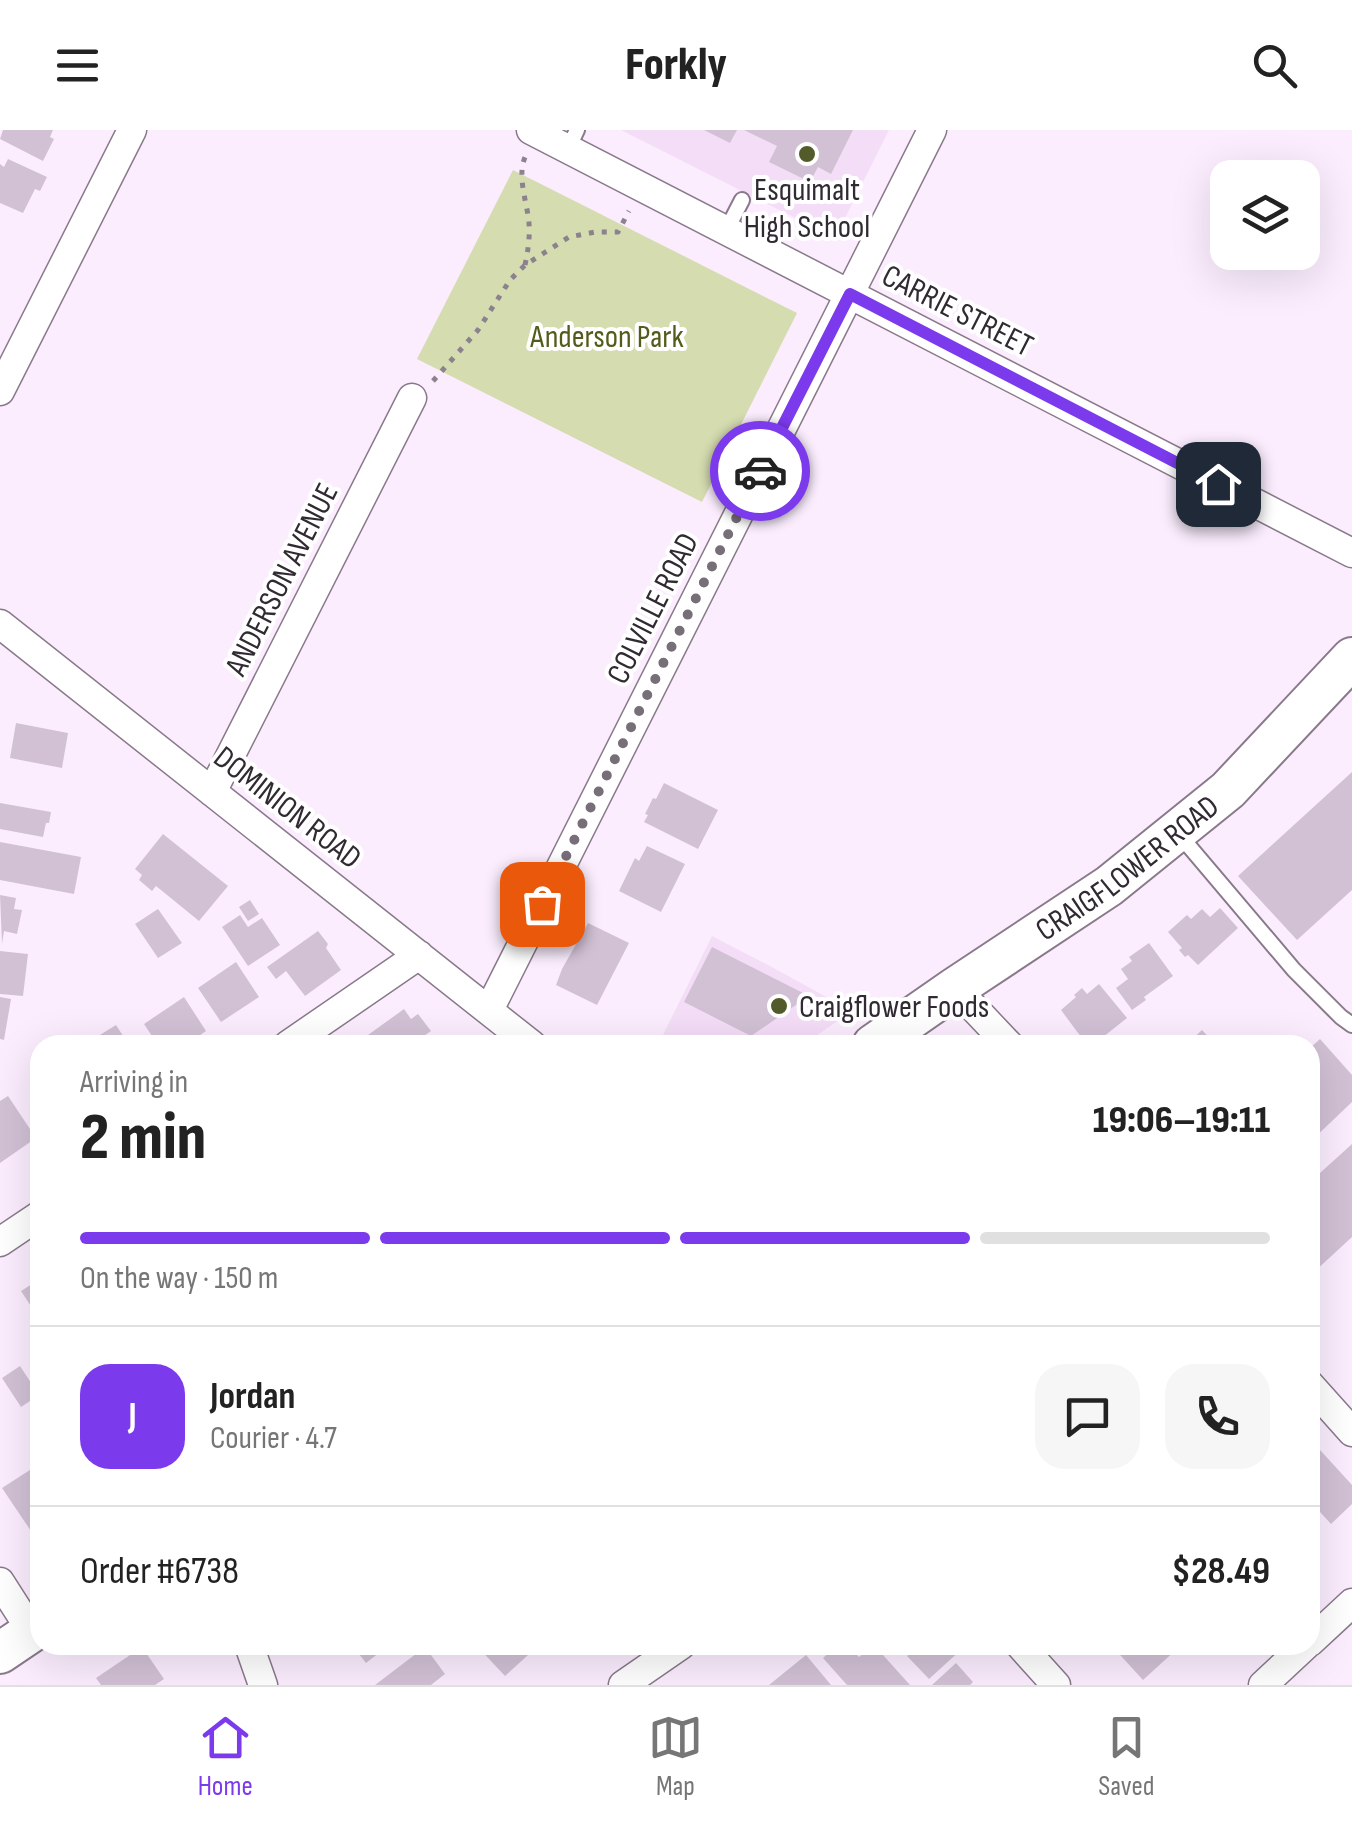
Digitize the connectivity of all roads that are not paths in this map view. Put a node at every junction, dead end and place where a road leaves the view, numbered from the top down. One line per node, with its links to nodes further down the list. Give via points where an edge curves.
1 (132, 130): 8 (street)
2 (932, 130): 7 (street, COLVILLE ROAD)
3 (534, 131): 4 (street, CARRIE STREET)
4 (573, 139): 6 (street, CARRIE STREET, via 641,186)
5 (742, 200): 6 (lane)
6 (727, 229): 7 (street, CARRIE STREET)
7 (850, 294): 10 (street, CARRIE STREET); 17 (street, COLVILLE ROAD)
8 (0, 391)
9 (412, 398): 13 (street, ANDERSON AVENUE)
10 (1352, 553)
11 (0, 624): 13 (street, DOMINION ROAD)
12 (1352, 658): 14 (main road, CRAIGFLOWER ROAD, via 1228,790)
13 (212, 792): 15 (street, DOMINION ROAD)
14 (1176, 832): 16 (main road, CRAIGFLOWER ROAD, via 1109,886); 18 (lane, via 1294,970)
15 (419, 955): 17 (street, DOMINION ROAD); 19 (street)
16 (954, 988): 21 (main road, CRAIGFLOWER ROAD); 22 (street)
17 (489, 1010): 20 (street, DOMINION ROAD)
18 (1352, 1024)
19 (303, 1035)
20 (520, 1035)
21 (887, 1035)
22 (999, 1035)
23 (30, 1222): 24 (street)
24 (0, 1242)
25 (1320, 1396): 26 (street)
26 (1352, 1432)
27 (0, 1582): 30 (street)
28 (1352, 1603): 29 (street)
29 (1320, 1632)
30 (24, 1637)
31 (253, 1655): 35 (street)
32 (666, 1655): 36 (street)
33 (1029, 1655): 37 (street)
34 (1295, 1655): 38 (street)
35 (263, 1685)
36 (623, 1685)
37 (1056, 1685)
38 (1263, 1685)

